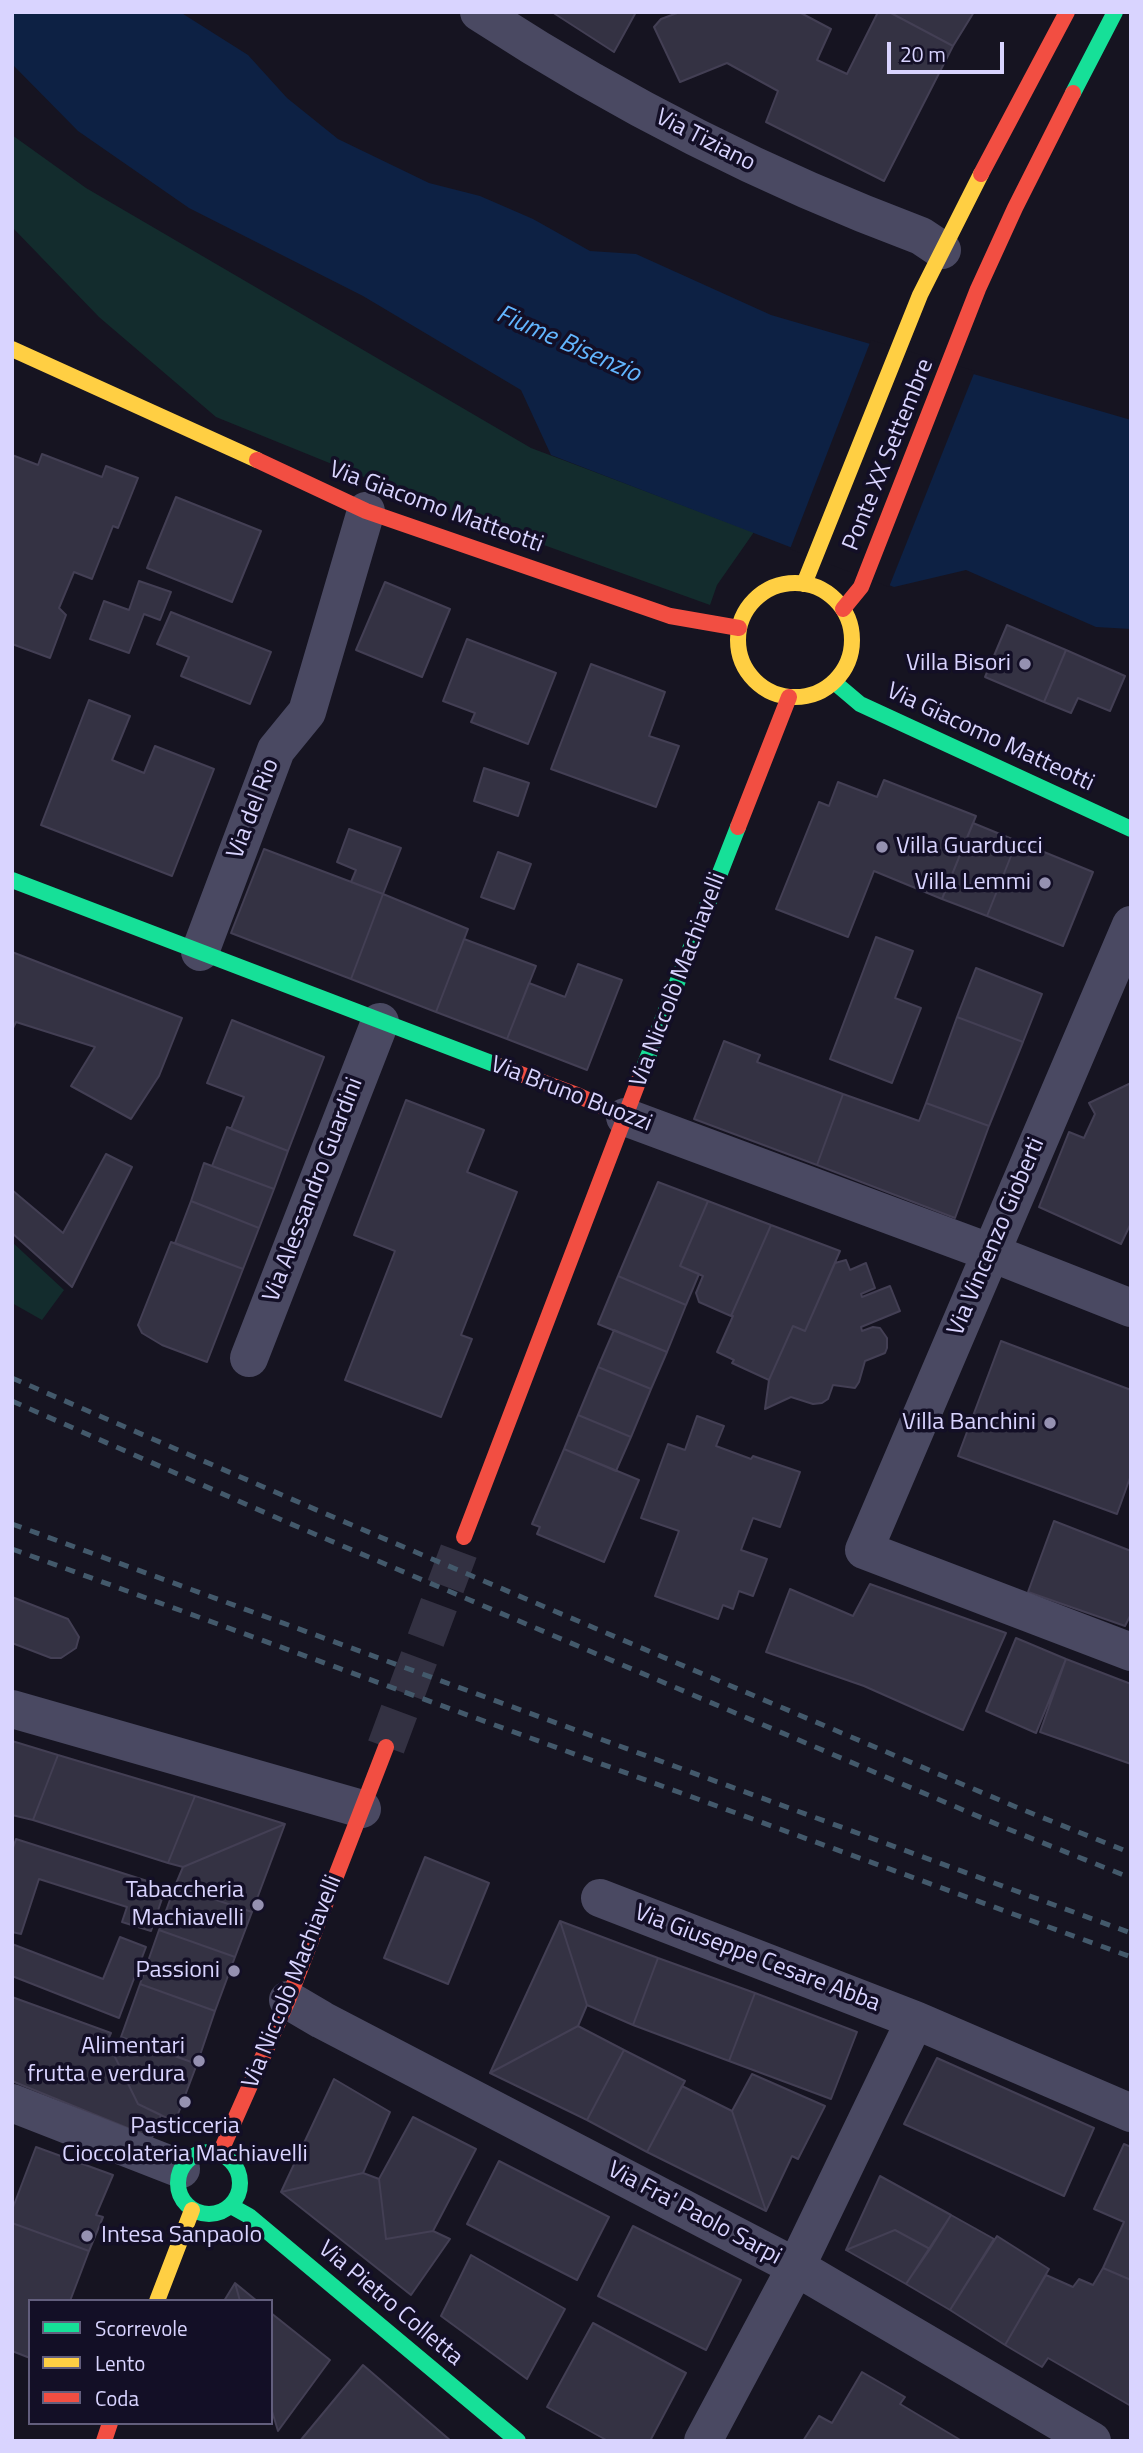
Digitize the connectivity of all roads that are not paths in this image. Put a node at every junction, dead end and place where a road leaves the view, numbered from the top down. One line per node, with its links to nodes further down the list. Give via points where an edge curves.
1 (479, 12): 4 (street, Via Tiziano, via 551,59 657,117 759,169 921,236)
2 (1067, 12): 4 (street, Ponte XX Settembre)
3 (1115, 12): 8 (street, Ponte XX Settembre, via 978,289 865,578)
4 (942, 250): 7 (street, Ponte XX Settembre)
5 (12, 349): 6 (street, Via Giacomo Matteotti)
6 (366, 511): 9 (street, Via Giacomo Matteotti, via 670,616); 15 (street, Via del Rio, via 307,712 276,750)
7 (804, 584): 8 (street, via 833,597); 9 (street, via 771,589 745,612)
8 (843, 609): 10 (street, via 850,624 851,655)
9 (740, 628): 11 (street, via 738,647 754,681)
10 (834, 682): 11 (street, via 821,692); 12 (street, Via Giacomo Matteotti, via 860,704)
11 (789, 697): 17 (street, Via Niccolò Machiavelli)
12 (1131, 828)
13 (12, 880): 15 (street, Via Bruno Buozzi)
14 (1131, 925): 18 (street, Via Vincenzo Gioberti)
15 (200, 952): 16 (street, Via Bruno Buozzi)
16 (380, 1022): 17 (street, Via Bruno Buozzi); 20 (street, Via Alessandro Guardini)
17 (625, 1117): 18 (street, Via Bruno Buozzi); 21 (street, Via Niccolò Machiavelli)
18 (989, 1252): 19 (street, Via Bruno Buozzi); 22 (street, Via Vincenzo Gioberti, via 864,1549)
19 (1131, 1308)
20 (248, 1358)
21 (464, 1537)
22 (1131, 1652)
23 (12, 1709): 25 (street)
24 (386, 1747): 25 (street, Via Niccolò Machiavelli)
25 (362, 1809): 27 (street, Via Niccolò Machiavelli)
26 (600, 1898): 28 (street, Via Giuseppe Cesare Abba)
27 (288, 2000): 31 (street, Via Niccolò Machiavelli); 35 (street, Via Fra' Paolo Sarpi)
28 (915, 2020): 30 (street, Via Giuseppe Cesare Abba); 35 (street)
29 (12, 2103): 32 (street)
30 (1131, 2113)
31 (220, 2153): 32 (street, via 200,2153); 33 (street, via 241,2176 238,2197)
32 (181, 2169): 34 (street, via 180,2194)
33 (231, 2206): 34 (street, via 212,2214); 37 (street, Via Pietro Colletta, via 249,2216)
34 (192, 2210): 36 (street)
35 (796, 2267): 38 (street); 39 (street, Via Fra' Paolo Sarpi)
36 (158, 2299)
37 (518, 2441)
38 (703, 2441)
39 (1092, 2441)

